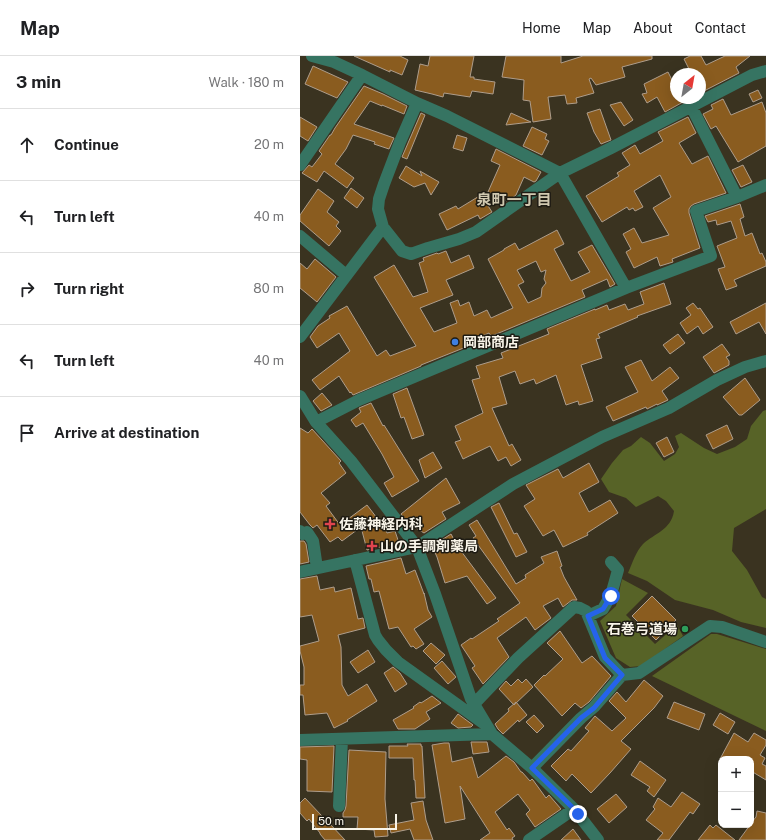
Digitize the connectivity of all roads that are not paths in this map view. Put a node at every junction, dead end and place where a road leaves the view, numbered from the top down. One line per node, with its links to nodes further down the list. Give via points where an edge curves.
1 (312, 56): 2 (street)
2 (334, 59): 4 (street)
3 (766, 71): 6 (street, via 752,75)
4 (362, 75): 5 (street); 7 (street)
5 (417, 103): 8 (street); 11 (street, via 379,199 378,209)
6 (691, 106): 8 (street); 10 (street)
7 (300, 165)
8 (560, 173): 11 (street, via 476,232 411,254 402,251); 14 (street)
9 (766, 185): 10 (street)
10 (737, 197): 14 (street, via 696,211 711,256)
11 (383, 227): 13 (street)
12 (300, 236): 13 (street)
13 (346, 275): 15 (street)
14 (626, 288): 18 (street, via 359,400)
15 (300, 336)
16 (766, 361): 20 (street, via 717,380 669,408 602,437 513,484)
17 (300, 396): 18 (street)
18 (316, 422): 20 (street, via 351,461)
19 (300, 531): 23 (street, via 303,534 307,532 314,542)
20 (418, 547): 21 (street); 28 (street)
21 (355, 560): 23 (street); 29 (street, via 378,640 398,662)
22 (611, 562): 25 (street, via 618,570 611,596 603,609)
23 (317, 568): 24 (street)
24 (300, 572)
25 (588, 616): 27 (street, via 605,658); 28 (street, via 586,611 574,607 518,658)
26 (766, 642): 27 (street, via 722,627 710,626 640,673)
27 (622, 675): 32 (street, via 594,708)
28 (474, 704): 29 (street)
29 (489, 730): 30 (street); 32 (street)
30 (342, 739): 31 (street); 33 (street)
31 (300, 740)
32 (532, 768): 34 (street)
33 (339, 806)
34 (574, 809): 35 (street); 36 (street)
35 (529, 840)
36 (598, 840)

